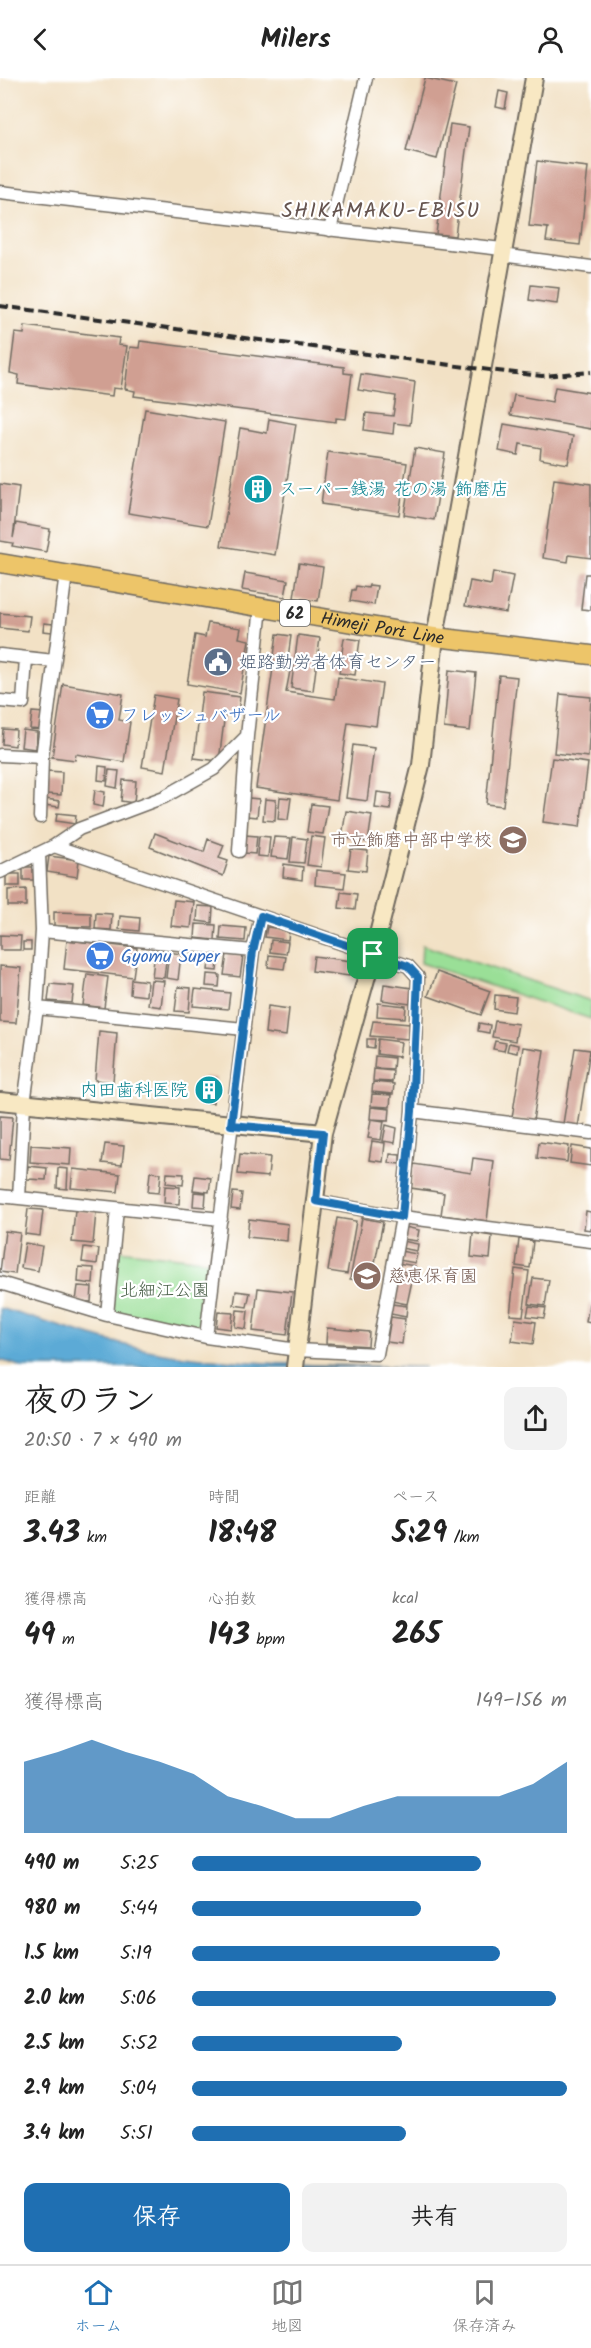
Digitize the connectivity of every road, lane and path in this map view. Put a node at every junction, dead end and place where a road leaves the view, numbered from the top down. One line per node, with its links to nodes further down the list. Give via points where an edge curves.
1 (366, 78): 4 (street)
2 (534, 78): 5 (street)
3 (0, 192): 4 (street)
4 (330, 230): 5 (street)
5 (502, 252): 6 (street); 10 (street)
6 (591, 267)
7 (0, 562): 8 (main road, Himeji Port Line / 62)
8 (66, 574): 9 (main road, Himeji Port Line / 62); 14 (street)
9 (261, 607): 10 (main road, Himeji Port Line / 62); 16 (street)
10 (435, 637): 12 (main road, Himeji Port Line / 62); 27 (street, via 421,765)
11 (0, 655): 13 (street)
12 (591, 655)
13 (26, 658): 14 (street); 15 (street, via 23,703)
14 (54, 661): 18 (street)
15 (0, 701)
16 (247, 736): 20 (street, via 214,769 164,797 79,830); 21 (street)
17 (0, 755): 18 (street)
18 (42, 757): 19 (street)
19 (40, 817)
20 (54, 846): 22 (street); 24 (street)
21 (239, 851)
22 (39, 854): 23 (street); 25 (street)
23 (0, 872)
24 (261, 916): 26 (street); 27 (street)
25 (42, 931): 26 (street); 28 (street)
26 (253, 951): 29 (street)
27 (373, 954): 32 (street, via 408,966 418,977); 34 (street)
28 (37, 1008): 29 (street); 31 (street)
29 (244, 1029): 33 (street)
30 (0, 1101): 31 (street)
31 (24, 1104): 33 (street); 37 (street)
32 (412, 1111): 35 (street); 40 (street)
33 (231, 1125): 34 (street); 41 (street)
34 (323, 1133): 38 (street)
35 (591, 1133)
36 (0, 1196): 37 (street)
37 (19, 1198): 39 (street)
38 (316, 1201): 40 (street); 46 (street)
39 (117, 1209): 41 (street); 44 (street)
40 (402, 1217): 42 (street); 46 (street, via 377,1354)
41 (221, 1219): 45 (street)
42 (591, 1241)
43 (0, 1283): 44 (street)
44 (107, 1315): 45 (street)
45 (206, 1337): 46 (street)
46 (297, 1350): 47 (street)
47 (295, 1367)

